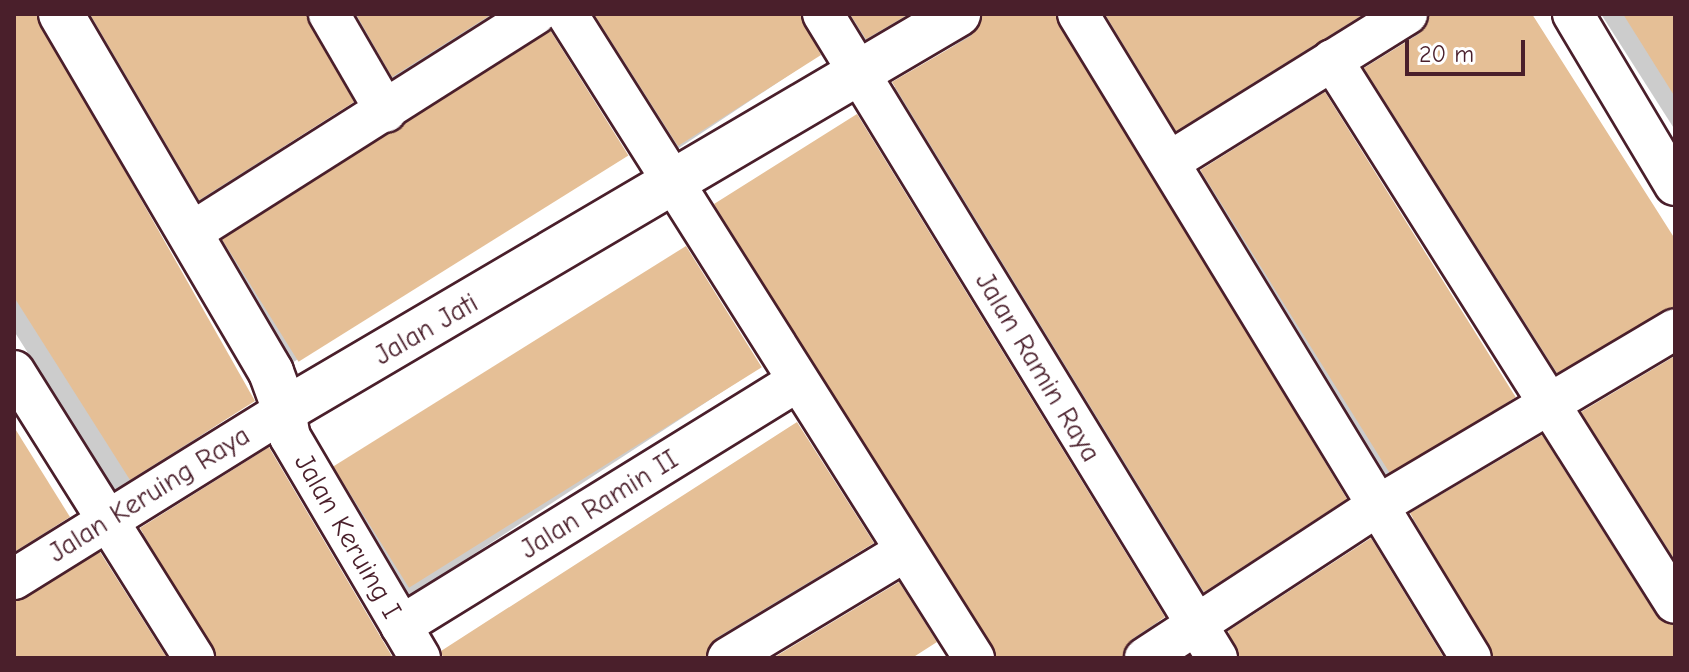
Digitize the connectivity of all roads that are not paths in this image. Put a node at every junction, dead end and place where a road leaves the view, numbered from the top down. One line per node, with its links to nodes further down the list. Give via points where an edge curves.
1 (61, 14): 16 (street)
2 (329, 14): 12 (street)
3 (535, 14): 12 (street)
4 (567, 14): 14 (street)
5 (823, 14): 11 (street, Jalan Ramin Raya)
6 (958, 14): 11 (street, Jalan Jati)
7 (1078, 14): 13 (street)
8 (1407, 14): 10 (street)
9 (1573, 14): 15 (street)
10 (1332, 60): 13 (street); 20 (street)
11 (859, 75): 14 (street, Jalan Jati); 28 (street, Jalan Ramin Raya)
12 (386, 112): 16 (street)
13 (1171, 161): 22 (street)
14 (679, 184): 19 (street); 21 (street, Jalan Jati)
15 (1675, 185)
16 (189, 234): 21 (street, via 271,372)
17 (1675, 329): 20 (street)
18 (14, 371): 23 (street)
19 (797, 381): 24 (street); 27 (street, Jalan Ramin II)
20 (1550, 401): 22 (street); 26 (street)
21 (285, 410): 23 (street, Jalan Keruing Raya); 27 (street, Jalan Keruing I, via 290,437)
22 (1379, 505): 28 (street); 33 (street)
23 (108, 521): 25 (street, Jalan Keruing Raya); 29 (street)
24 (904, 552): 30 (street); 31 (street)
25 (14, 579)
26 (1675, 603)
27 (411, 642)
28 (1207, 642): 32 (street)
29 (194, 658)
30 (728, 658)
31 (974, 658)
32 (1145, 658)
33 (1471, 658)

